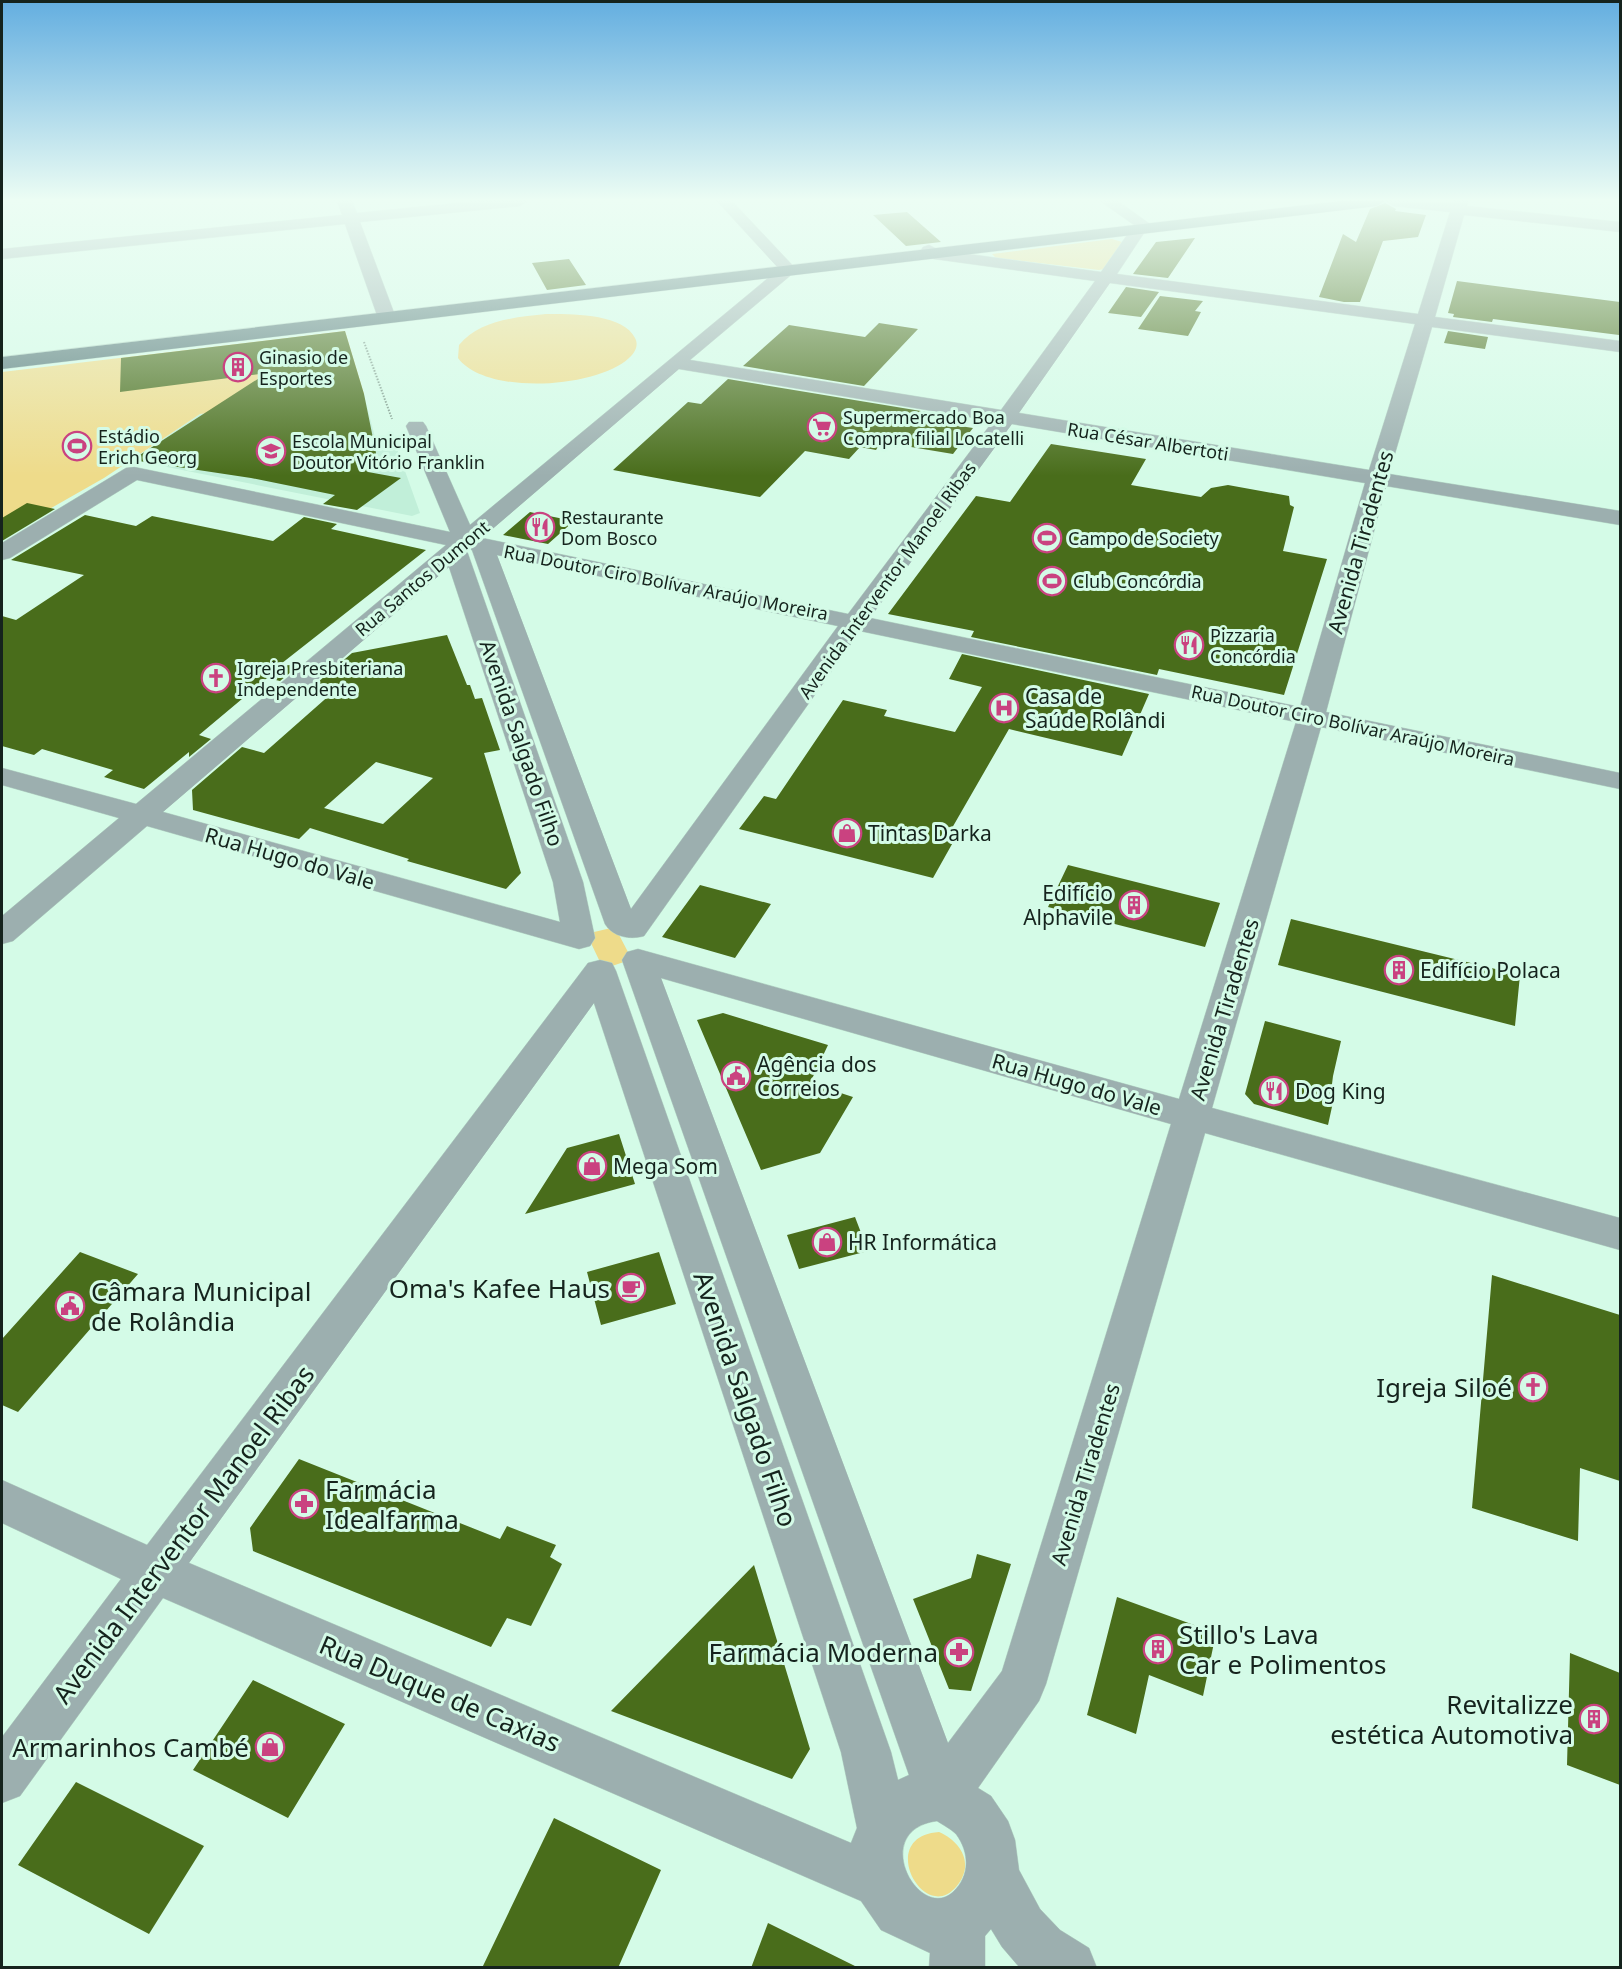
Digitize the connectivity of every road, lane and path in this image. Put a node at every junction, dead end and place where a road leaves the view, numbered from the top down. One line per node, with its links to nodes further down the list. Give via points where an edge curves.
1 (379, 293): 7 (street)
2 (581, 293): 7 (main road)
3 (758, 293): 14 (street, Rua Santos Dumont)
4 (1096, 293): 15 (street, Avenida Interventor Manoel Ribas)
5 (1221, 293): 9 (street)
6 (1434, 293): 9 (street, Avenida Tiradentes)
7 (387, 315): 8 (main road); 10 (main road)
8 (357, 321): 10 (main road); 16 (path, via 391,418)
9 (1423, 321): 11 (street); 17 (street, Avenida Tiradentes)
10 (183, 339): 12 (main road); 13 (main road)
11 (1620, 347)
12 (2, 358)
13 (2, 363)
14 (675, 363): 15 (street, Rua César Albertoti); 19 (street, Rua Santos Dumont)
15 (1006, 418): 17 (street, Rua César Albertoti); 21 (street, Avenida Interventor Manoel Ribas)
16 (416, 426): 19 (street, Avenida Salgado Filho)
17 (1377, 478): 18 (street, Rua César Albertoti); 22 (street, Avenida Tiradentes)
18 (1620, 518)
19 (468, 545): 20 (street, Rua Doutor Ciro Bolívar Araújo Moreira, via 134,473); 21 (street, Rua Doutor Ciro Bolívar Araújo Moreira); 23 (street, Avenida Salgado Filho); 24 (street, Avenida Salgado Filho); 27 (street, Rua Santos Dumont)
20 (2, 553)
21 (855, 621): 22 (street, Rua Doutor Ciro Bolívar Araújo Moreira); 29 (street, Avenida Interventor Manoel Ribas)
22 (1311, 716): 26 (street, Rua Doutor Ciro Bolívar Araújo Moreira); 30 (street, Avenida Tiradentes)
23 (550, 731): 24 (street); 29 (street, Avenida Salgado Filho)
24 (521, 736): 29 (street, Avenida Salgado Filho, via 568,882)
25 (2, 776): 27 (street, Rua Hugo do Vale)
26 (1620, 781)
27 (140, 816): 28 (street, Rua Santos Dumont); 29 (street, Rua Hugo do Vale)
28 (2, 933)
29 (614, 944): 30 (street, Rua Hugo do Vale); 33 (street, Avenida Interventor Manoel Ribas); 35 (street, Avenida Salgado Filho); 36 (street, Avenida Salgado Filho, via 866,1752)
30 (1192, 1116): 31 (street, Rua Hugo do Vale); 35 (street, Avenida Tiradentes, via 1022,1684)
31 (1620, 1234)
32 (2, 1501): 33 (street, Rua Duque de Caxias)
33 (156, 1572): 34 (street, Avenida Interventor Manoel Ribas); 38 (street, Rua Duque de Caxias)
34 (2, 1778)
35 (942, 1795): 36 (street, via 916,1798 890,1815); 37 (street, via 973,1814 989,1840)
36 (883, 1828): 38 (street, via 876,1846)
37 (993, 1872): 39 (street); 40 (street, via 1010,1911 1036,1948)
38 (880, 1882): 39 (street, via 900,1911 931,1926)
39 (958, 1946)
40 (1069, 1968)

